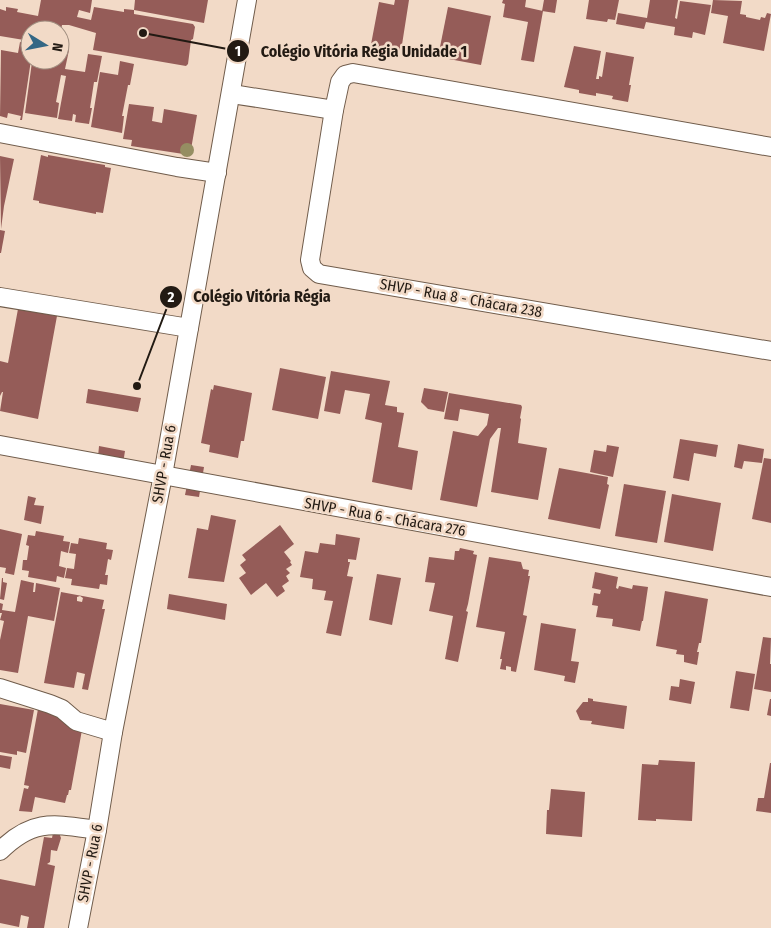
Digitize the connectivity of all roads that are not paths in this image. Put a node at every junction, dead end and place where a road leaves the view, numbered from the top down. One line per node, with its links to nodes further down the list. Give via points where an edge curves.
1 (247, 0): 2 (street, SHVP - Rua 6)
2 (232, 94): 3 (street); 6 (street, SHVP - Rua 6)
3 (334, 110): 5 (street, SHVP - Rua 8 - Chácara 238, via 340,82 345,75 353,73); 9 (street, SHVP - Rua 8 - Chácara 238, via 310,260 312,268 319,274)
4 (0, 133): 6 (street)
5 (771, 147)
6 (217, 173): 8 (street, SHVP - Rua 6)
7 (0, 298): 8 (street)
8 (188, 328): 11 (street, SHVP - Rua 6)
9 (771, 351)
10 (0, 445): 11 (street, SHVP - Rua 6 - Chácara 276)
11 (162, 475): 12 (street, SHVP - Rua 6 - Chácara 276); 14 (street, SHVP - Rua 6)
12 (771, 587)
13 (0, 688): 14 (street, via 50,704 76,721)
14 (113, 732): 15 (street, SHVP - Rua 6)
15 (97, 830): 16 (street, via 57,824 38,826 13,838); 17 (street, SHVP - Rua 6)
16 (0, 852)
17 (78, 928)

